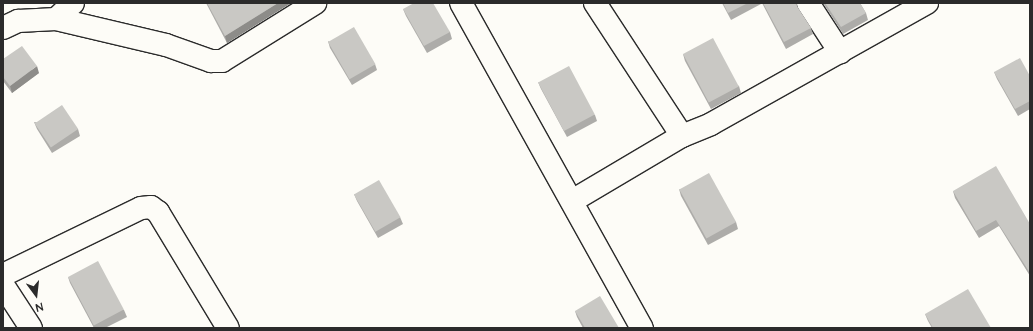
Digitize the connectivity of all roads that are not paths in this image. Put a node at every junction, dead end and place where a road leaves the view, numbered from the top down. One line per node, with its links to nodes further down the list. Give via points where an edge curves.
1 (73, 3): 7 (street)
2 (315, 3): 7 (street, via 222,61 211,61 166,45)
3 (461, 3): 11 (street)
4 (595, 3): 10 (street)
5 (808, 3): 9 (street)
6 (927, 3): 9 (street)
7 (56, 19): 8 (street, via 18,21)
8 (3, 28)
9 (840, 52): 10 (street, via 711,124)
10 (682, 136): 11 (street)
11 (572, 201): 16 (street)
12 (3, 275): 15 (street, via 141,208 151,207 158,212)
13 (3, 285): 14 (street)
14 (22, 322)
15 (228, 328)
16 (642, 328)

